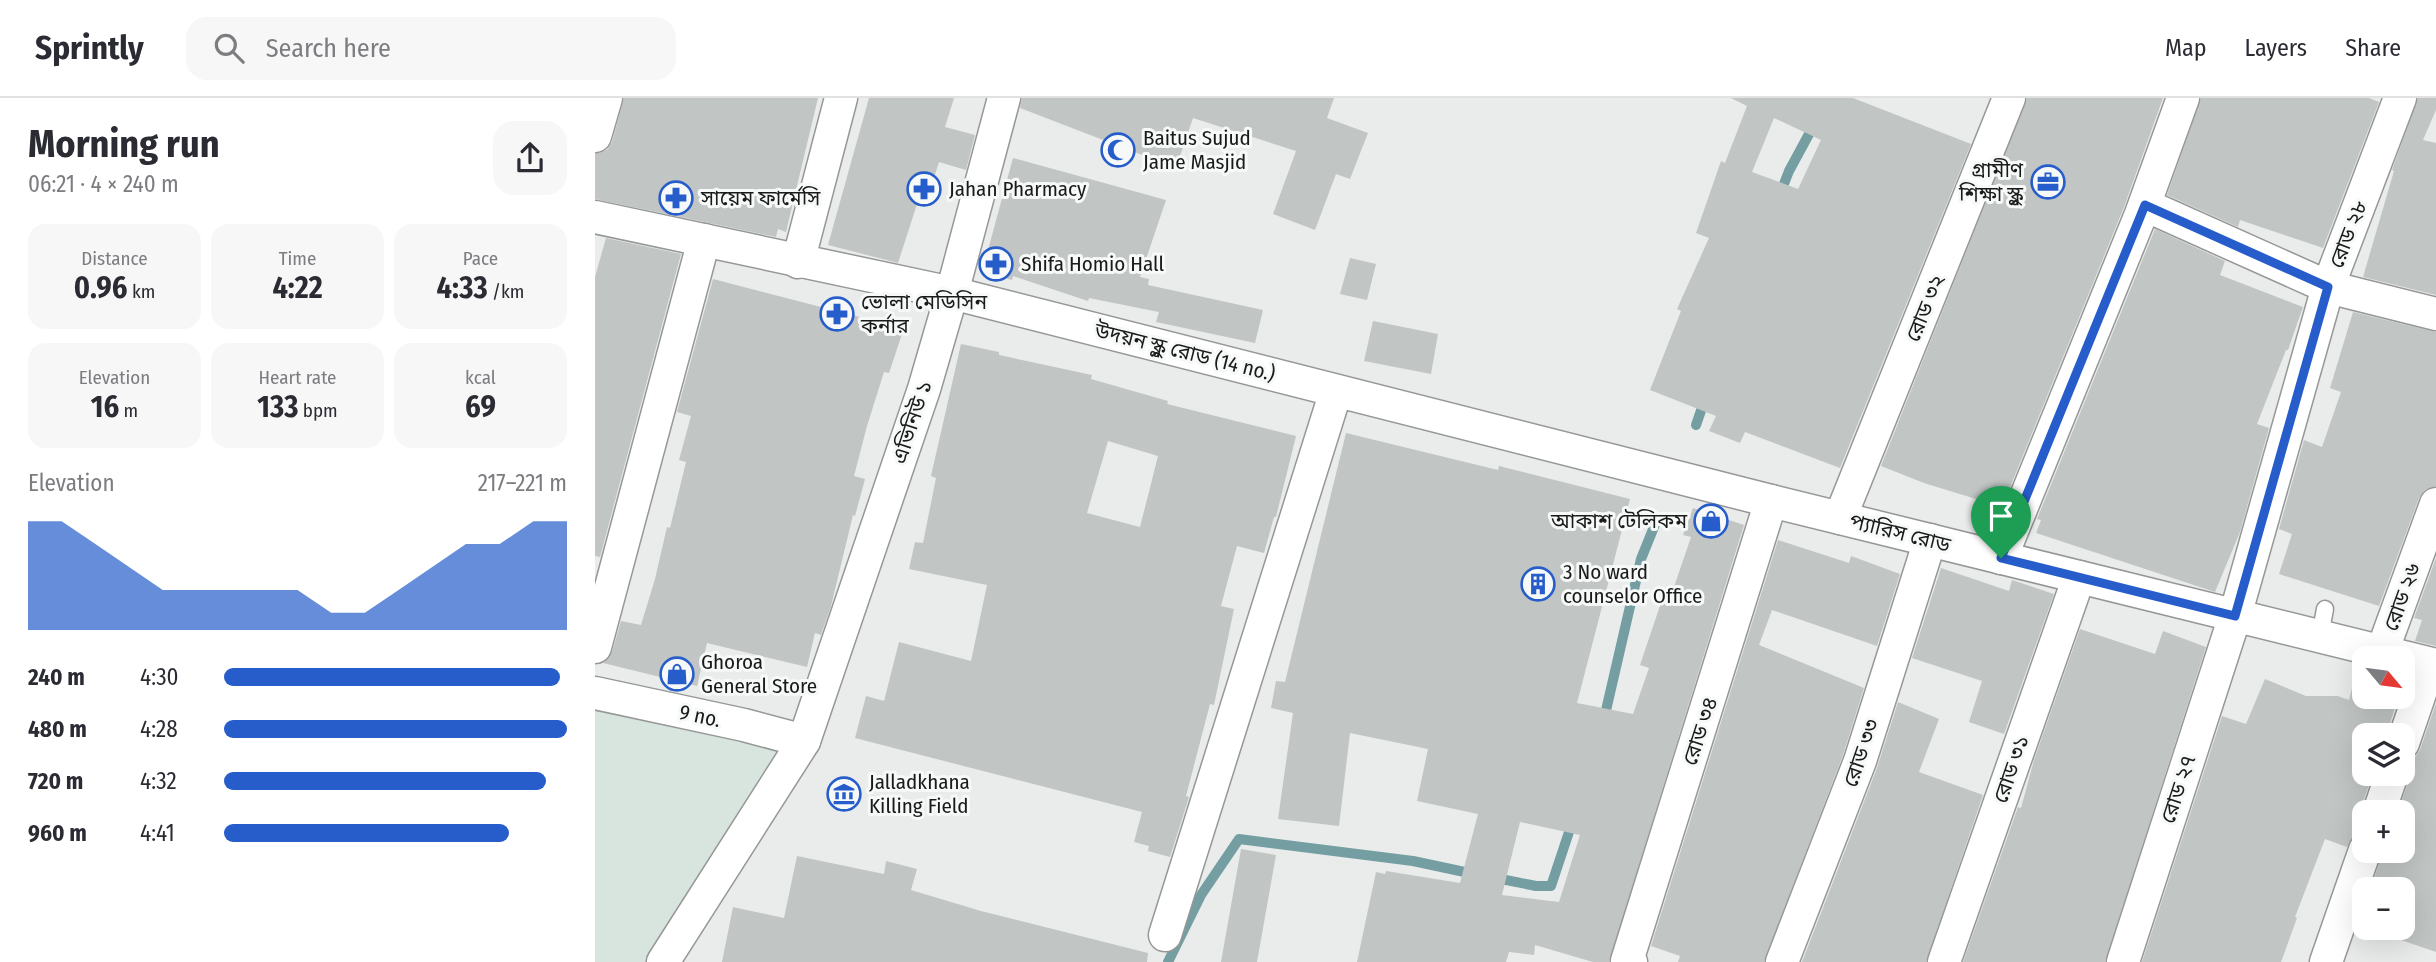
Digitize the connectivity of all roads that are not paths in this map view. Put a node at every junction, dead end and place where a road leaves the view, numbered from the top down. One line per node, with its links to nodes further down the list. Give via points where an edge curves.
1 (606, 98): 7 (street)
2 (841, 98): 11 (street)
3 (1004, 98): 13 (street, এভিনিউ ১)
4 (2009, 98): 18 (street, রোড ৩২)
5 (2183, 98): 8 (street)
6 (2400, 98): 12 (street, রোড ২৮)
7 (595, 136)
8 (2145, 205): 12 (street); 20 (street)
9 (595, 217): 10 (street, উদয়ন স্কুল রোড (14 no.))
10 (704, 240): 11 (street, উদয়ন স্কুল রোড (14 no.)); 25 (street)
11 (799, 262): 13 (street, উদয়ন স্কুল রোড (14 no.))
12 (2328, 287): 14 (street); 22 (street, রোড ২৮)
13 (953, 293): 15 (street, উদয়ন স্কুল রোড (14 no.)); 30 (street, এভিনিউ ১)
14 (2436, 314)
15 (1336, 391): 16 (street, উদয়ন স্কুল রোড (14 no.)); 32 (street)
16 (1772, 502): 18 (street, প্যারিস রোড); 33 (street, রোড ৩৪)
17 (2436, 504): 24 (street, রোড ২৬)
18 (1840, 518): 19 (street, প্যারিস রোড)
19 (1930, 540): 20 (street, প্যারিস রোড); 35 (street, রোড ৩৩, via 1860,761)
20 (2001, 558): 21 (street, প্যারিস রোড)
21 (2079, 577): 22 (street, প্যারিস রোড); 36 (street, রোড ৩১)
22 (2235, 616): 23 (street, প্যারিস রোড, via 2323,623); 37 (street, রোড ২৭)
23 (2370, 646)
24 (2384, 646)
25 (595, 647)
26 (2415, 660): 27 (street, প্যারিস রোড)
27 (2433, 665): 29 (street)
28 (595, 693): 30 (street, 9 no.)
29 (2411, 723)
30 (804, 741): 34 (street, এভিনিউ ১)
31 (2360, 863): 38 (street)
32 (1165, 935)
33 (1629, 961)
34 (663, 962)
35 (1782, 962)
36 (1944, 962)
37 (2123, 962)
38 (2326, 962)

